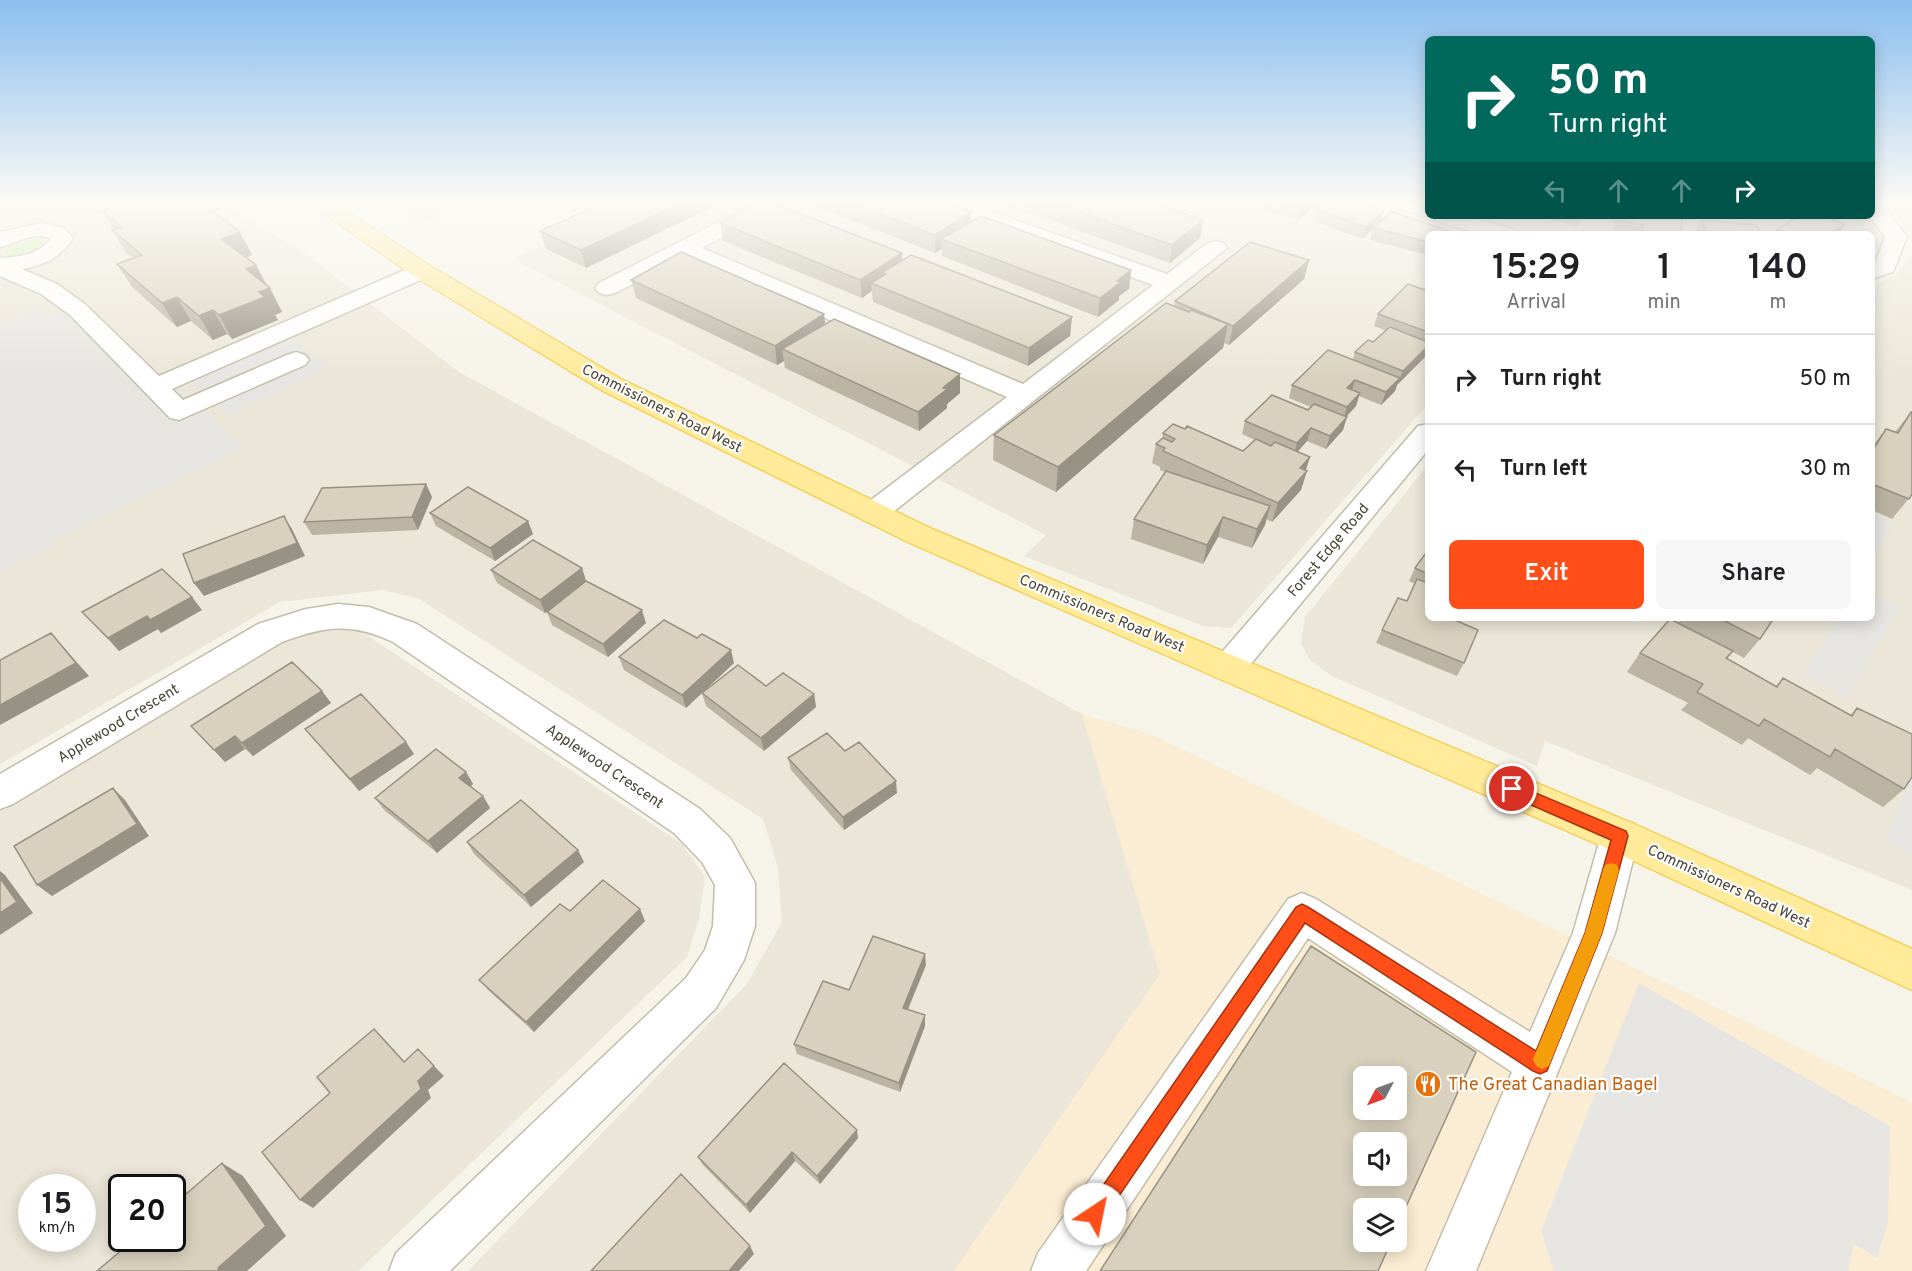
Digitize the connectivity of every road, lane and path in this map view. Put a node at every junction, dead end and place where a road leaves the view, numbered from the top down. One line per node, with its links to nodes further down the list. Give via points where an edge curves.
1 (22, 262): 9 (street)
2 (56, 262): 14 (street)
3 (408, 262): 11 (main road, Commissioners Road West)
4 (656, 262): 13 (street)
5 (717, 262): 17 (street)
6 (1112, 262): 12 (street)
7 (1197, 262): 12 (street)
8 (1887, 262): 10 (street)
9 (0, 266): 14 (street)
10 (1875, 271)
11 (422, 272): 16 (street); 19 (main road, Commissioners Road West, via 612,385)
12 (1170, 283): 17 (street)
13 (607, 288)
14 (49, 289): 16 (street, via 78,310)
15 (296, 360): 16 (street, via 177,410)
16 (156, 387)
17 (1025, 395): 19 (street)
18 (1425, 436): 20 (street, Forest Edge Road)
19 (873, 513): 20 (main road, Commissioners Road West)
20 (1228, 668): 22 (main road, Commissioners Road West)
21 (0, 793): 25 (street, Applewood Crescent, via 270,633 307,619 345,614 378,619 405,633 687,821 716,850 735,883 734,926 723,960 701,993)
22 (1620, 836): 23 (main road, Commissioners Road West); 24 (street, via 1594,933)
23 (1912, 970)
24 (1540, 1064): 26 (street, via 1302,912); 27 (street)
25 (414, 1271)
26 (1056, 1271)
27 (1451, 1271)

